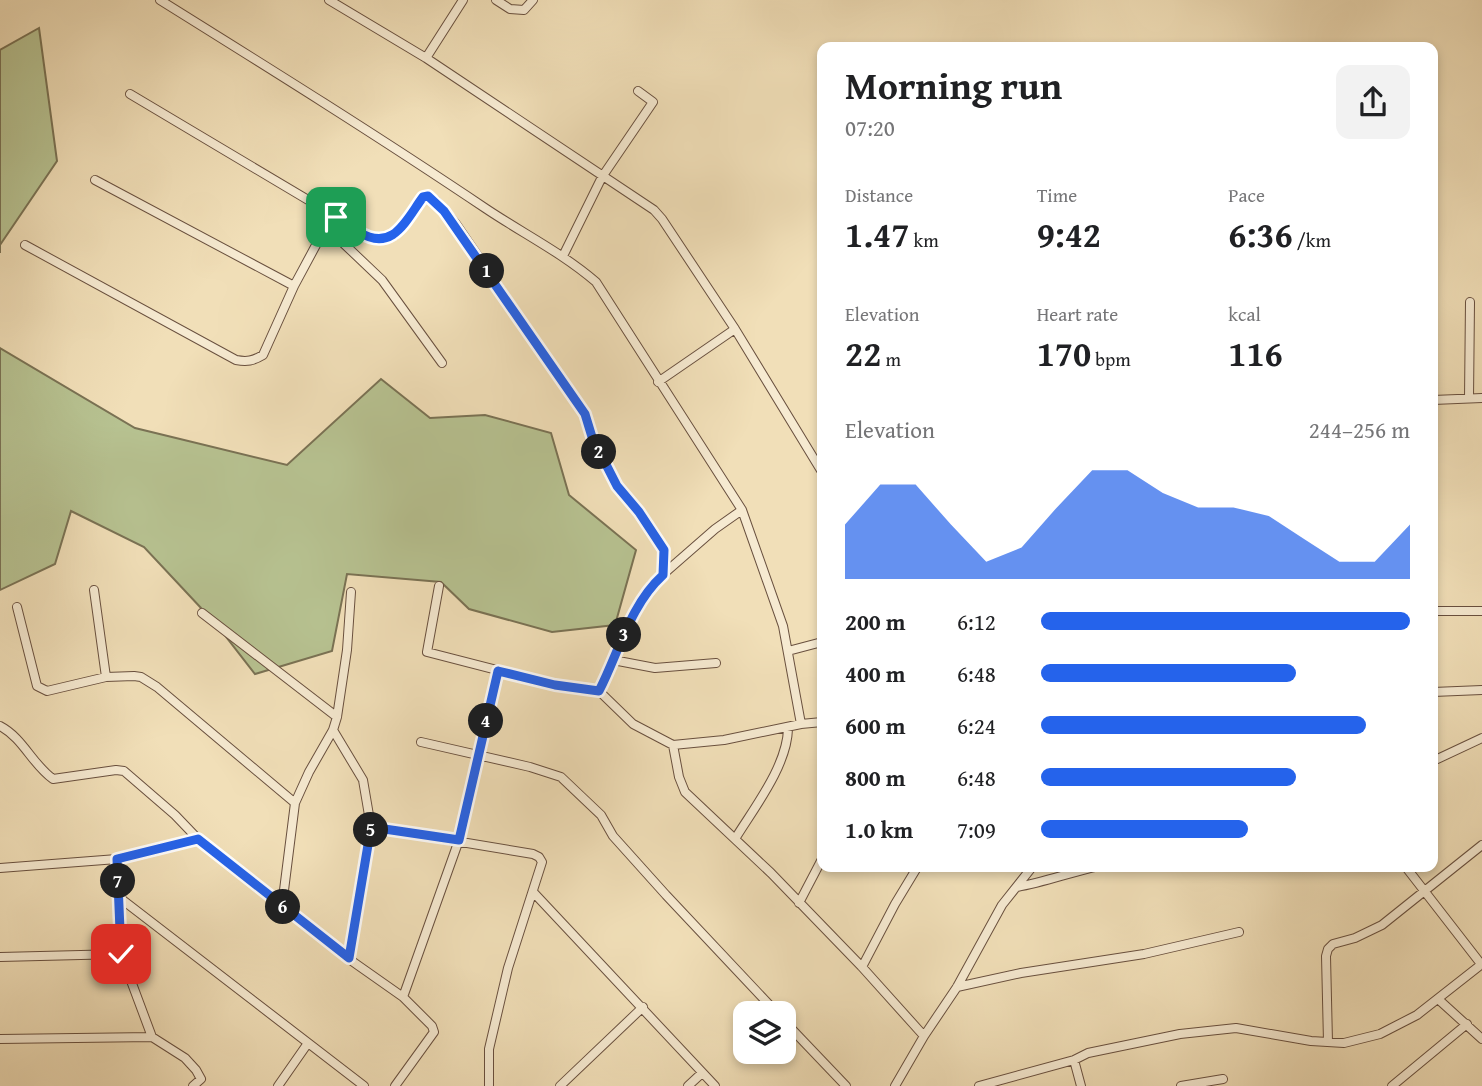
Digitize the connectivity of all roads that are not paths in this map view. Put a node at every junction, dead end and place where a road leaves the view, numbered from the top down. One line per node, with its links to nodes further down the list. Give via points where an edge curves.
1 (160, 0): 14 (street)
2 (329, 0): 6 (street)
3 (463, 0): 6 (street)
4 (496, 0): 5 (street, via 517,11)
5 (533, 0)
6 (426, 58): 9 (street)
7 (638, 91): 9 (street, via 653,102)
8 (130, 94): 11 (street)
9 (602, 177): 14 (street); 17 (street, via 663,219)
10 (95, 180): 15 (street)
11 (336, 217): 12 (street); 15 (street, via 330,219)
12 (349, 224): 18 (street, via 342,242 382,280); 25 (street, via 372,238 389,238 423,197 428,196 444,211 585,414 617,486 664,550)
13 (25, 245): 15 (street, via 244,362 262,355)
14 (563, 256): 19 (street, via 596,282)
15 (293, 286)
16 (1470, 302): 20 (street)
17 (734, 329): 19 (street); 23 (street)
18 (442, 363)
19 (659, 382): 24 (street)
20 (1469, 398): 21 (street); 22 (street)
21 (1482, 398)
22 (1438, 400)
23 (817, 464)
24 (742, 510): 25 (street); 34 (street)
25 (663, 575): 35 (street, via 637,609)
26 (439, 586): 37 (street, via 427,652)
27 (94, 590): 38 (street)
28 (351, 592): 42 (street)
29 (17, 607): 38 (street, via 37,686 47,691)
30 (1438, 611): 31 (street)
31 (1482, 611)
32 (202, 613): 42 (street)
33 (817, 643): 34 (street)
34 (788, 651): 44 (street)
35 (613, 660): 36 (street, via 655,668); 40 (street)
36 (716, 663)
37 (498, 671): 40 (street); 51 (street)
38 (106, 677): 53 (street, via 141,677 157,687)
39 (1482, 690): 41 (street)
40 (599, 691): 50 (street, via 633,724)
41 (1438, 692)
42 (337, 717): 47 (street)
43 (817, 722): 44 (street)
44 (801, 724): 46 (street)
45 (0, 726): 55 (street, via 13,732 53,779 124,771)
46 (788, 729): 50 (street); 56 (street, via 779,765)
47 (333, 730): 53 (street); 54 (street, via 363,780)
48 (1482, 738): 52 (street)
49 (421, 742): 51 (street)
50 (673, 745): 56 (street, via 685,792)
51 (478, 756): 57 (street); 81 (street, via 551,773 580,793 613,836)
52 (1438, 759)
53 (295, 803): 71 (street)
54 (371, 827): 57 (street); 75 (street)
55 (198, 839): 59 (street); 71 (street)
56 (735, 839): 70 (street)
57 (459, 840): 68 (street, via 539,857 542,867); 79 (street)
58 (1482, 845): 67 (street)
59 (117, 859): 60 (street); 69 (street)
60 (0, 868)
61 (817, 869): 70 (street)
62 (914, 872): 77 (street)
63 (1028, 872): 66 (street)
64 (1072, 872): 66 (street)
65 (1410, 872): 67 (street)
66 (1017, 887): 78 (street)
67 (1425, 892): 76 (street); 89 (street, via 1382,925 1328,949)
68 (534, 893): 82 (street); 99 (street, via 508,968 489,1049)
69 (120, 898): 73 (street); 90 (street)
70 (799, 903): 77 (street)
71 (282, 906): 75 (street)
72 (1239, 932): 78 (street, via 1144,954)
73 (121, 954): 74 (street); 86 (street)
74 (0, 957)
75 (349, 958): 79 (street)
76 (1482, 964): 80 (street)
77 (862, 967): 85 (street)
78 (957, 986): 85 (street)
79 (403, 997): 98 (street, via 434,1032)
80 (1438, 999): 83 (street); 89 (street, via 1380,1034)
81 (766, 1001)
82 (643, 1007): 92 (street); 100 (street)
83 (1467, 1024): 87 (street); 108 (street)
84 (796, 1034): 103 (street)
85 (924, 1036): 104 (street)
86 (152, 1037): 88 (street); 95 (street, via 197,1070 201,1079)
87 (1482, 1038)
88 (0, 1039)
89 (1328, 1042): 91 (street, via 1236,1028 1180,1034)
90 (308, 1043): 96 (street); 97 (street)
91 (1074, 1060): 94 (street); 106 (street)
92 (702, 1073): 101 (street); 102 (street)
93 (1223, 1079): 107 (street)
94 (1005, 1082): 105 (street)
95 (193, 1086)
96 (278, 1086)
97 (364, 1086)
98 (395, 1086)
99 (489, 1086)
100 (560, 1086)
101 (688, 1086)
102 (715, 1086)
103 (846, 1086)
104 (895, 1086)
105 (979, 1086)
106 (1081, 1086)
107 (1181, 1086)
108 (1392, 1086)

